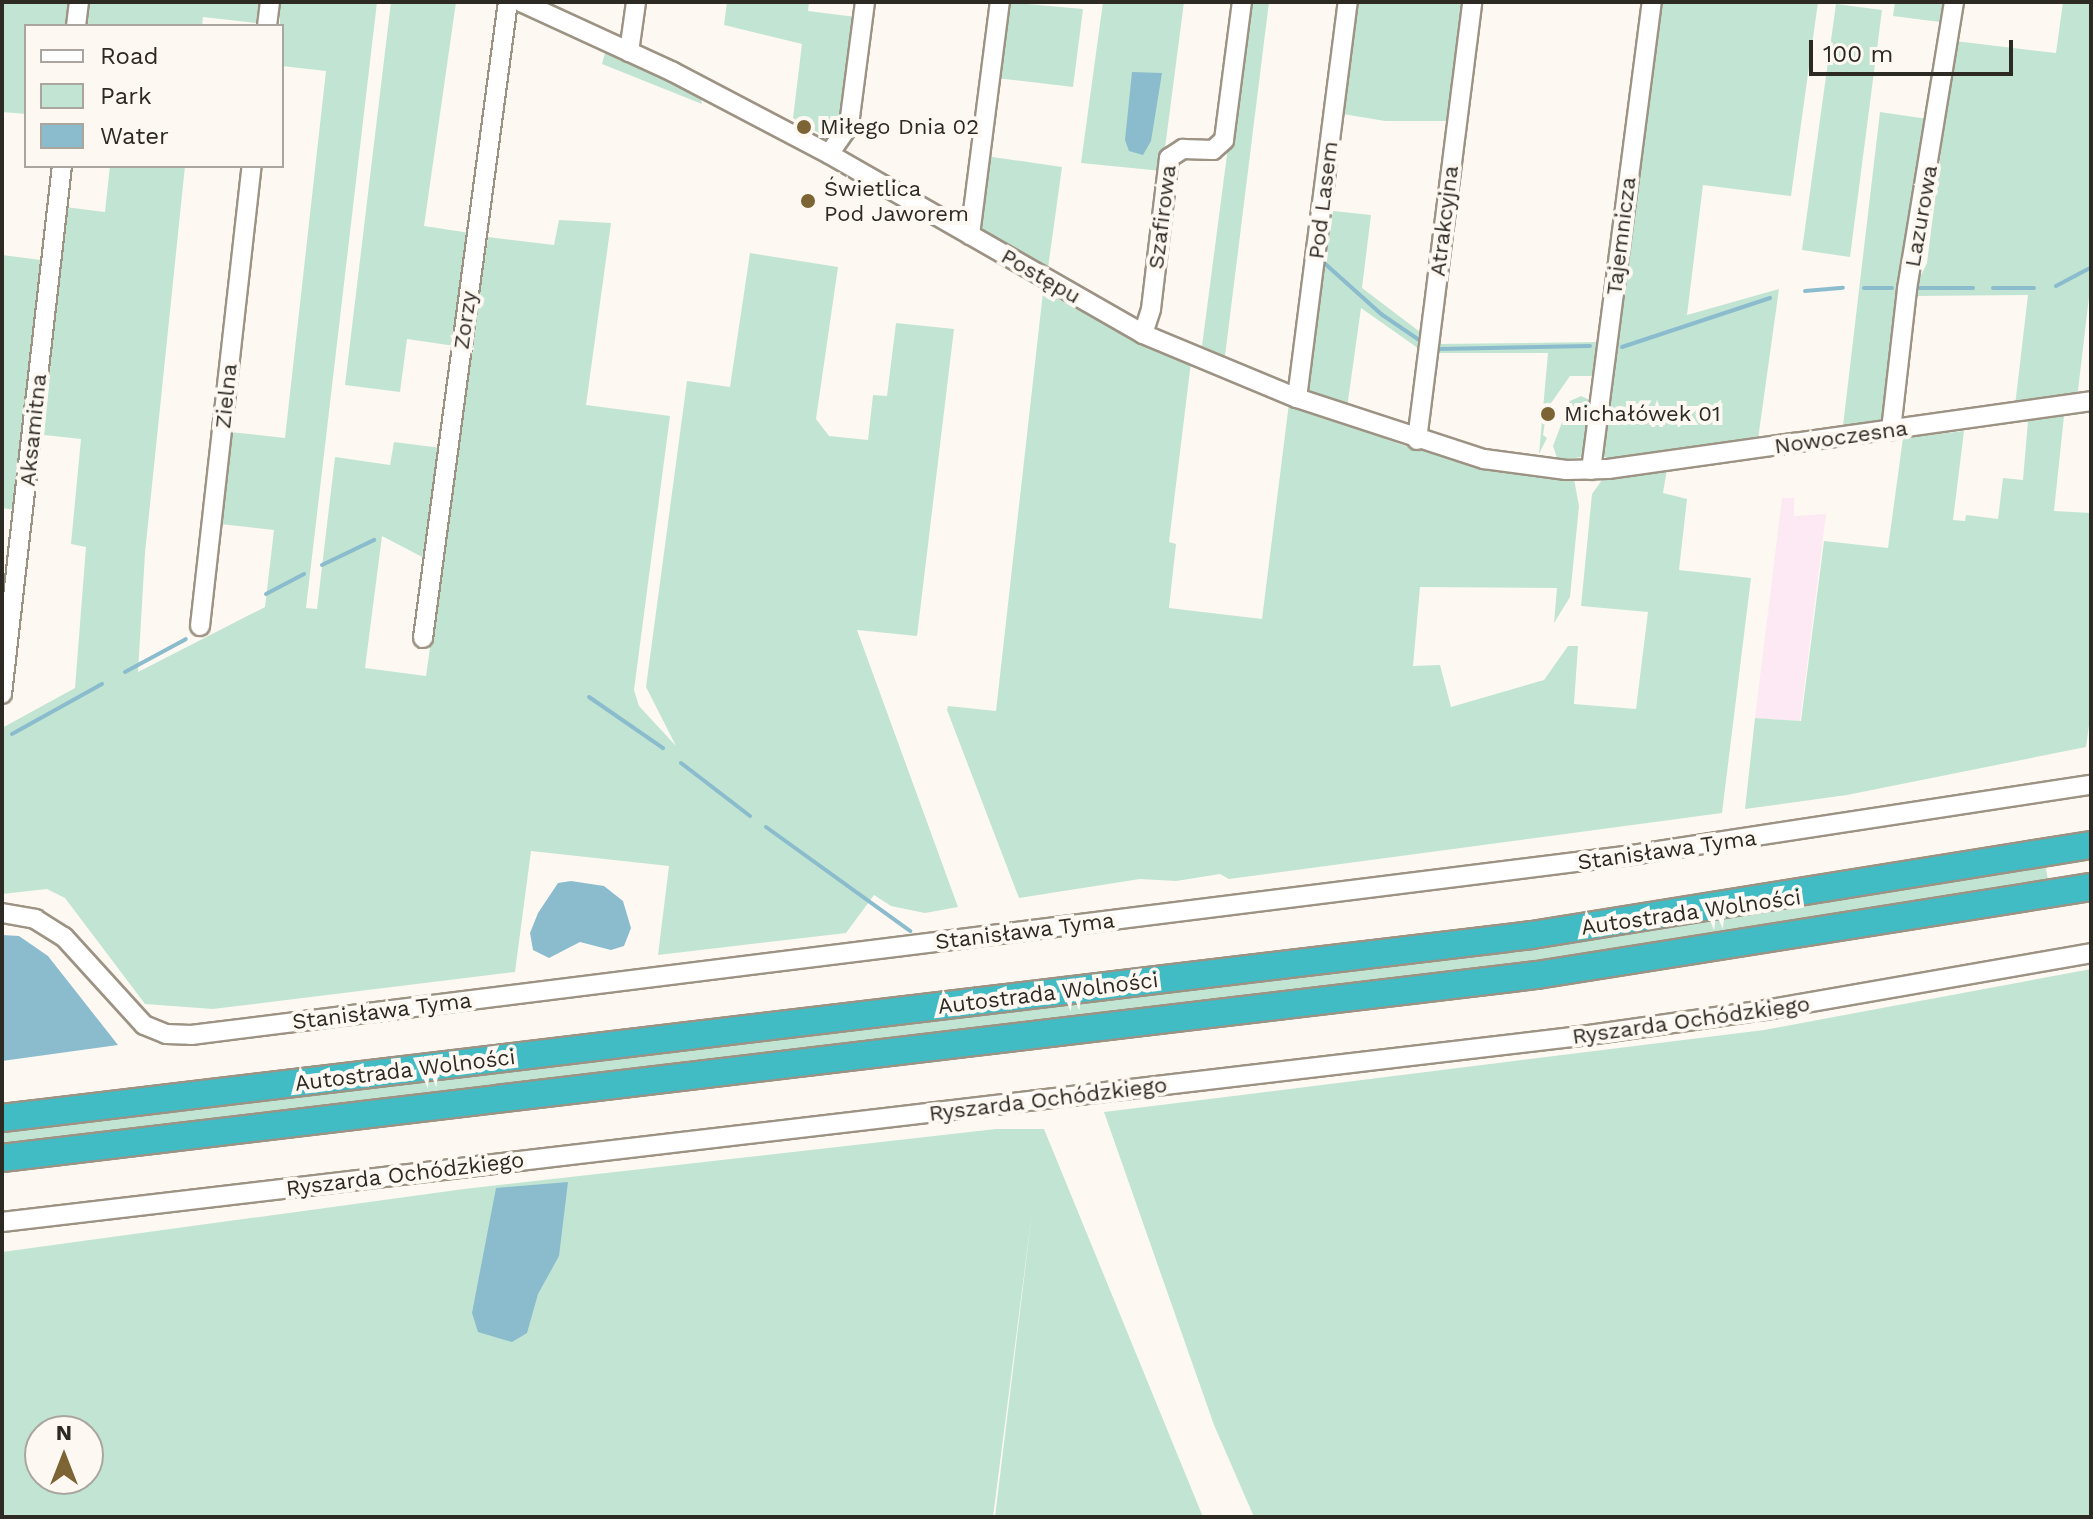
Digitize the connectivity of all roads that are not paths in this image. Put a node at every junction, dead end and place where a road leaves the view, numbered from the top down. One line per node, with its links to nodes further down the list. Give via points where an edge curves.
1 (79, 2): 13 (street)
2 (270, 2): 14 (street)
3 (508, 2): 27 (street, Zorzy)
4 (521, 2): 15 (street, Postępu)
5 (636, 2): 15 (street)
6 (865, 2): 16 (street, via 849,125)
7 (1000, 2): 19 (street)
8 (1242, 2): 20 (street, Szafirowa, via 1224,140 1213,150 1183,149 1169,158 1151,309)
9 (1348, 2): 21 (street, Pod Lasem)
10 (1472, 2): 24 (street, Atrakcyjna)
11 (1652, 2): 25 (street, Tajemnicza)
12 (1954, 2): 23 (street, Lazurowa, via 1907,289)
13 (76, 24)
14 (267, 24)
15 (629, 52): 16 (street, Postępu)
16 (829, 154): 19 (street, Postępu)
17 (62, 168): 28 (street, Aksamitna)
18 (252, 168): 26 (street, Zielna)
19 (970, 235): 20 (street, Postępu)
20 (1143, 334): 21 (street, Postępu)
21 (1297, 398): 24 (street, Postępu)
22 (2091, 401): 23 (street, Nowoczesna)
23 (1891, 430): 25 (street, Nowoczesna)
24 (1417, 440): 25 (street, Postępu, via 1484,459)
25 (1591, 470)
26 (200, 626)
27 (423, 638)
28 (2, 694)
29 (2091, 785): 32 (street, Stanisława Tyma, via 1641,854 191,1035 166,1034 144,1025 119,1004 64,937 35,919)
30 (2091, 845): 34 (highway, Autostrada Wolności, via 1532,935)
31 (2091, 887): 35 (highway, Autostrada Wolności, via 1738,947 1523,977)
32 (2, 913)
33 (2091, 953): 36 (street, Ryszarda Ochódzkiego, via 1589,1035)
34 (2, 1118)
35 (2, 1158)
36 (2, 1222)

